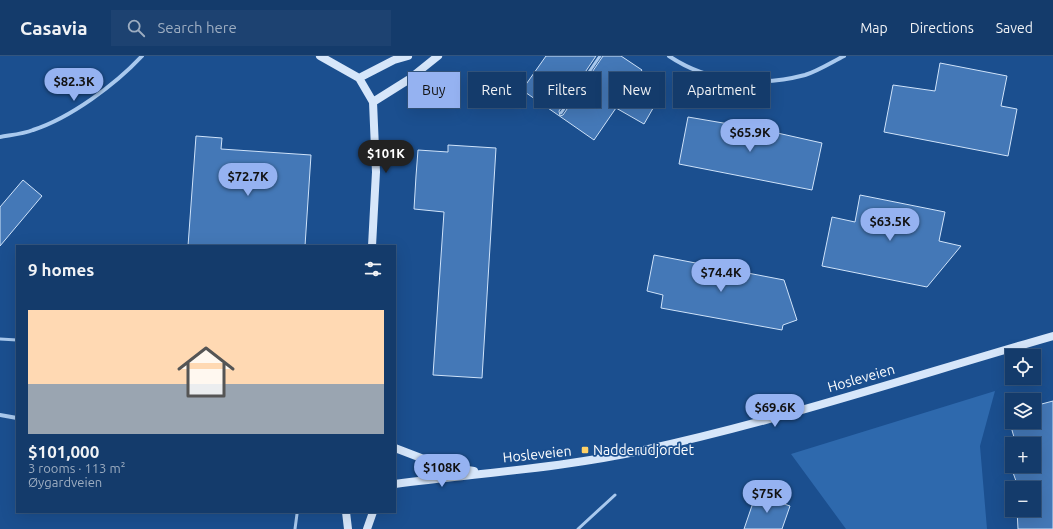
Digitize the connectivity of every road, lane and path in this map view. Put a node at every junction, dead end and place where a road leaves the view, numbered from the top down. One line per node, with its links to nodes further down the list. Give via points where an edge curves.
1 (142, 56): 11 (street, via 72,113 33,130)
2 (320, 56): 8 (street)
3 (408, 56): 8 (street, via 394,60)
4 (438, 56): 9 (street, via 408,80)
5 (600, 56): 10 (lane)
6 (669, 56): 7 (street, via 703,74 728,80 768,81 807,74)
7 (844, 56)
8 (359, 78): 9 (street)
9 (372, 102): 12 (street, via 376,172)
10 (561, 113)
11 (0, 137)
12 (372, 245)
13 (1053, 336): 19 (street, Hosleveien, via 699,438 586,462)
14 (0, 339): 15 (lane)
15 (16, 340)
16 (0, 415): 17 (street)
17 (16, 418)
18 (396, 448): 19 (street, Hosleveien, via 442,466)
19 (487, 472): 20 (street, Hosleveien)
20 (396, 484)
21 (615, 495): 28 (lane)
22 (346, 513): 26 (street)
23 (373, 513): 27 (street)
24 (297, 514): 25 (lane)
25 (294, 529)
26 (348, 529)
27 (367, 529)
28 (578, 529)

